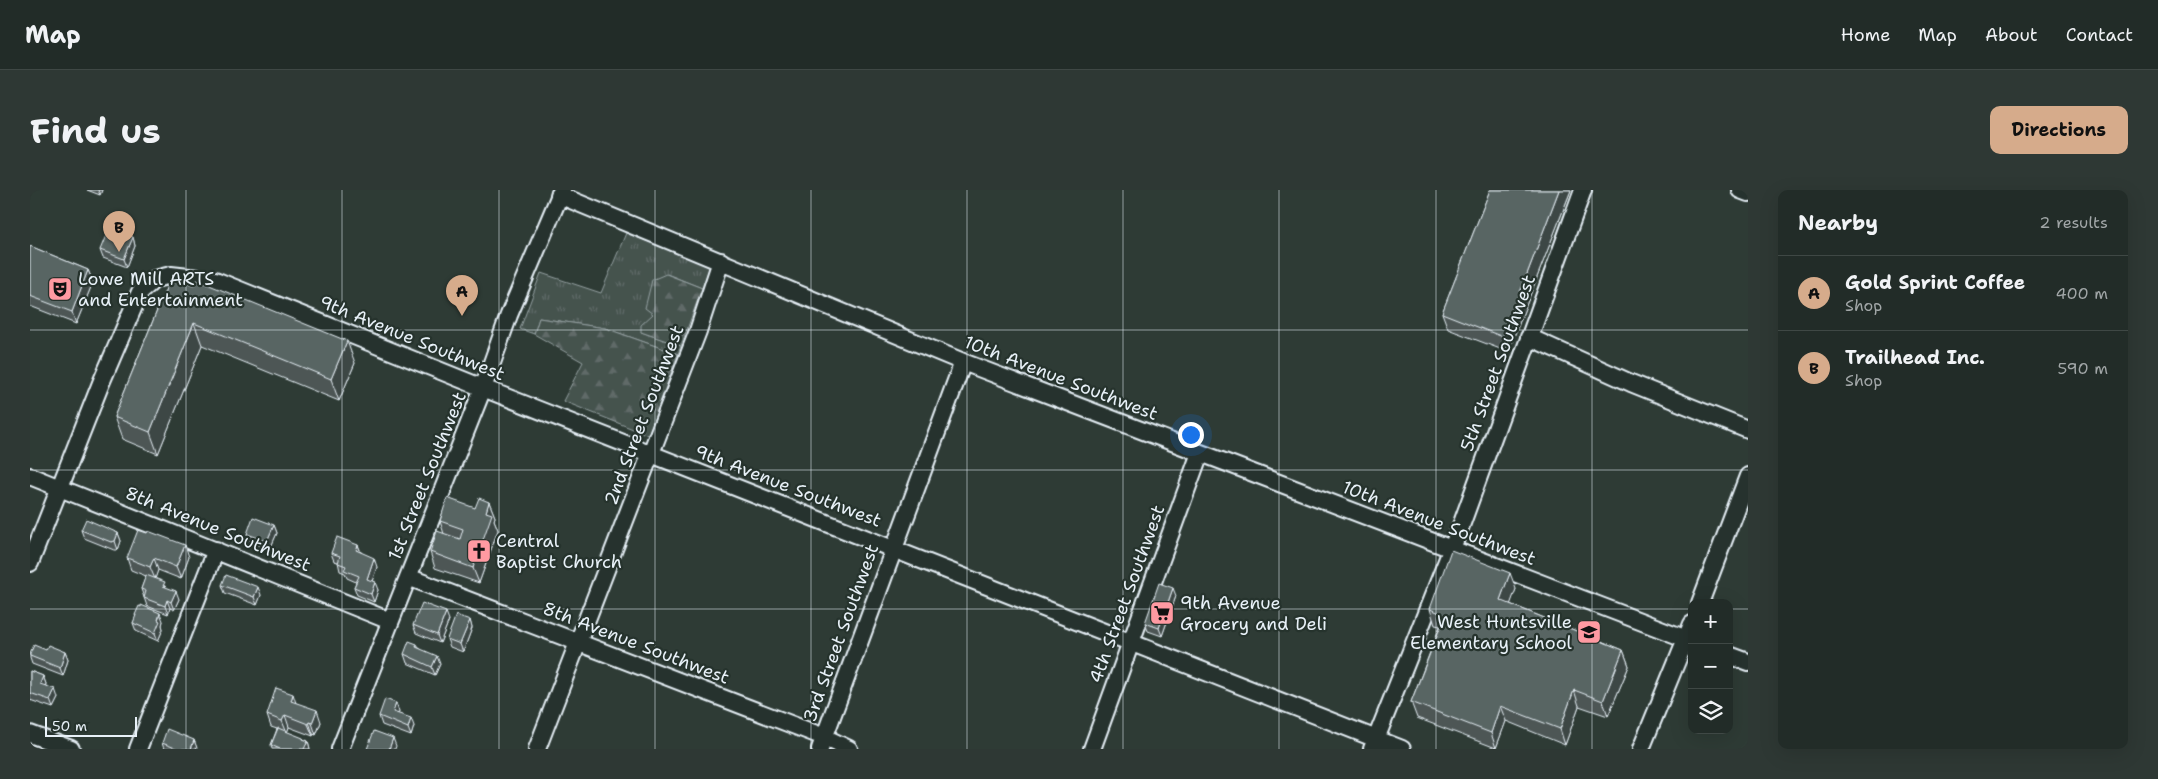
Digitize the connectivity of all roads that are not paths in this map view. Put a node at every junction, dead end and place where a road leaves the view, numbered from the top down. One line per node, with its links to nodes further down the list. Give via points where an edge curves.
1 (1583, 190): 6 (street, 5th Street Southwest)
2 (1740, 190): 4 (street)
3 (560, 193): 5 (street, 10th Avenue Southwest); 8 (street, 1st Street Southwest, via 509,315)
4 (1748, 194)
5 (721, 261): 7 (street, 10th Avenue Southwest); 11 (street, 2nd Street Southwest)
6 (1529, 337): 9 (street); 17 (street, 5th Street Southwest)
7 (964, 362): 10 (street, 10th Avenue Southwest); 15 (street, 3rd Street Southwest)
8 (483, 388): 11 (street, 9th Avenue Southwest); 14 (street, 9th Avenue Southwest, via 215,280 171,275 158,278 140,292 131,311); 19 (street, 1st Street Southwest)
9 (1748, 430)
10 (1200, 453): 17 (street, 10th Avenue Southwest); 25 (street, 4th Street Southwest)
11 (651, 454): 15 (street, 9th Avenue Southwest); 24 (street, 2nd Street Southwest)
12 (30, 476): 14 (street, 8th Avenue Southwest)
13 (1748, 476): 20 (street)
14 (61, 486): 16 (street, 8th Avenue Southwest); 18 (street)
15 (893, 549): 25 (street, 9th Avenue Southwest); 29 (street, 3rd Street Southwest)
16 (216, 550): 21 (street, 8th Avenue Southwest); 32 (street)
17 (1451, 550): 22 (street, 10th Avenue Southwest); 30 (street, 5th Street Southwest)
18 (30, 562)
19 (408, 577): 21 (street, 1st Street Southwest); 24 (street, 8th Avenue Southwest)
20 (1702, 599)
21 (390, 622): 33 (street, 1st Street Southwest)
22 (1688, 634)
23 (1688, 640): 38 (street)
24 (578, 642): 29 (street, 8th Avenue Southwest); 34 (street, 2nd Street Southwest)
25 (1130, 642): 30 (street, 9th Avenue Southwest); 36 (street, 4th Street Southwest)
26 (1733, 656): 27 (street)
27 (1748, 662)
28 (30, 734): 31 (street)
29 (822, 743): 35 (street, 8th Avenue Southwest)
30 (1374, 744): 37 (street, 9th Avenue Southwest)
31 (71, 749)
32 (138, 749)
33 (340, 749)
34 (537, 749)
35 (849, 749)
36 (1092, 749)
37 (1402, 749)
38 (1641, 749)

